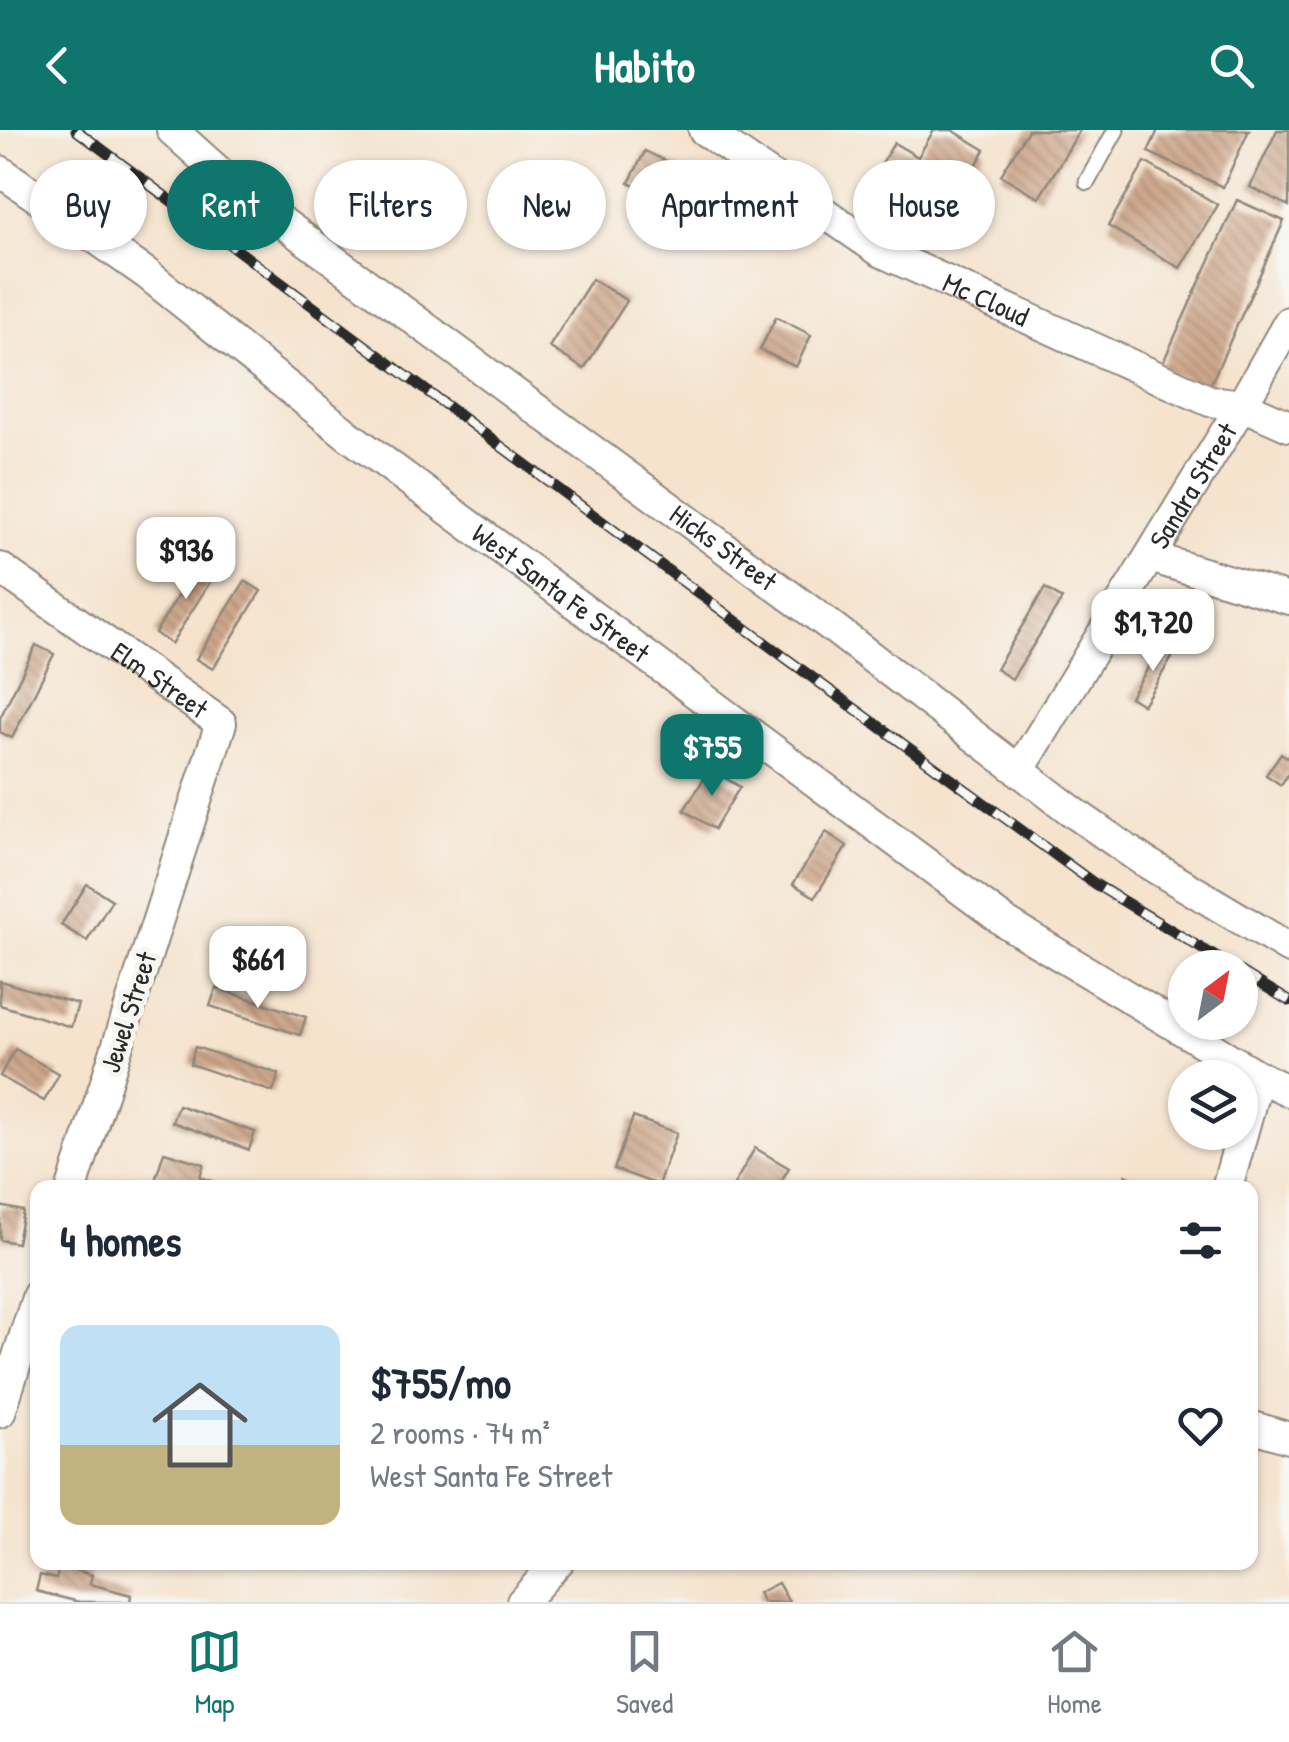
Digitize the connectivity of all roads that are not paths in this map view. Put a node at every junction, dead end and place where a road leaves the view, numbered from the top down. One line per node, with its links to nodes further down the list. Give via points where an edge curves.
1 (172, 130): 13 (street, Hicks Street, via 240,192)
2 (704, 130): 7 (street, Mc Cloud, via 880,252 1210,401)
3 (1116, 130): 5 (lane)
4 (0, 171): 15 (street, West Santa Fe Street, via 147,274 348,435 1005,922)
5 (1087, 182)
6 (1289, 322): 7 (street, Sandra Street)
7 (1242, 405): 8 (street, Mc Cloud); 9 (street, Sandra Street)
8 (1289, 426)
9 (1150, 558): 11 (street); 13 (street, Sandra Street)
10 (0, 568): 12 (street, Elm Street)
11 (1289, 600)
12 (221, 723): 19 (street, Jewel Street)
13 (1020, 769): 14 (street, Hicks Street, via 1142,860)
14 (1289, 948)
15 (1232, 1060)
16 (1258, 1076): 17 (street, West Santa Fe Street)
17 (1289, 1091)
18 (1237, 1150): 20 (street)
19 (75, 1180)
20 (1228, 1180)
21 (30, 1320): 22 (street)
22 (0, 1412)
23 (1258, 1428): 24 (street)
24 (1289, 1438)
25 (551, 1570): 26 (street)
26 (522, 1602)

